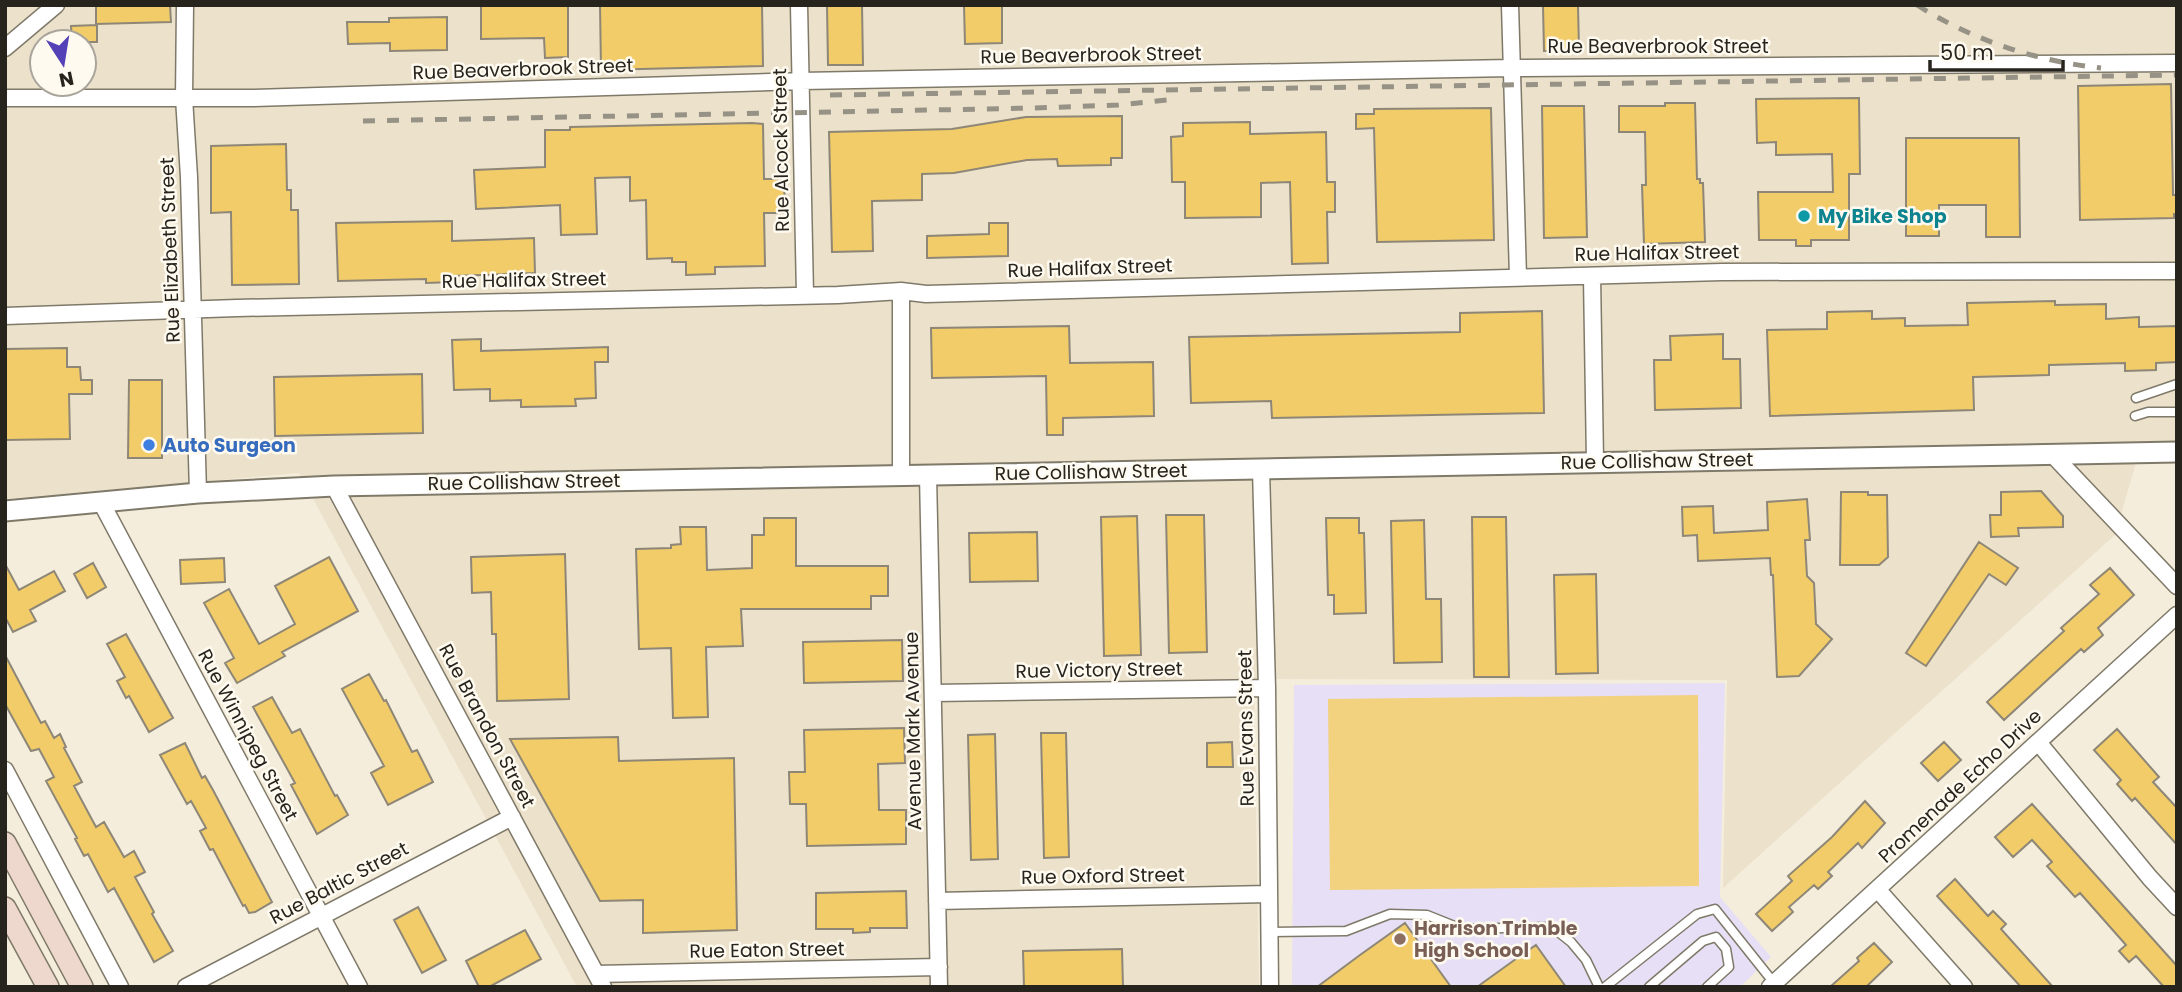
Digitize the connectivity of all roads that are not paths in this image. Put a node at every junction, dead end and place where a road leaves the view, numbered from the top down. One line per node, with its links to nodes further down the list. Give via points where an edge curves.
1 (56, 5): 5 (street)
2 (185, 5): 10 (street, Rue Elizabeth Street)
3 (799, 5): 8 (street, Rue Alcock Street)
4 (1510, 5): 7 (street)
5 (5, 48)
6 (2177, 63): 7 (street, Rue Beaverbrook Street)
7 (1511, 68): 8 (street, Rue Beaverbrook Street); 13 (street)
8 (800, 81): 10 (street, Rue Beaverbrook Street); 15 (street, Rue Alcock Street)
9 (5, 98): 10 (street, Rue Beaverbrook Street)
10 (184, 98): 16 (street, Rue Elizabeth Street)
11 (2177, 271): 12 (street, Rue Halifax Street)
12 (1592, 276): 13 (street, Rue Halifax Street); 24 (street)
13 (1518, 277): 14 (street, Rue Halifax Street)
14 (901, 291): 15 (street, Rue Halifax Street); 26 (street)
15 (805, 295): 16 (street, Rue Halifax Street)
16 (193, 310): 17 (street, Rue Halifax Street); 29 (street, Rue Elizabeth Street)
17 (5, 316)
18 (2177, 384): 19 (lane)
19 (2136, 398)
20 (2177, 412): 21 (lane)
21 (2135, 416)
22 (2177, 452): 23 (street, Rue Collishaw Street)
23 (2052, 454): 24 (street, Rue Collishaw Street); 32 (street)
24 (1595, 463): 25 (street, Rue Collishaw Street)
25 (1261, 469): 27 (street, Rue Collishaw Street); 34 (street, Rue Evans Street)
26 (901, 475): 27 (street, Rue Collishaw Street); 28 (street, Rue Collishaw Street)
27 (928, 475): 35 (street, Avenue Mark Avenue)
28 (334, 486): 29 (street, Rue Collishaw Street); 38 (street, Rue Brandon Street)
29 (198, 493): 30 (street, Rue Collishaw Street)
30 (101, 502): 31 (street, Rue Collishaw Street); 45 (street, Rue Winnipeg Street)
31 (5, 511)
32 (2177, 586)
33 (2177, 615): 36 (street, Promenade Echo Drive)
34 (1267, 688): 35 (street, Rue Victory Street); 41 (street, Rue Evans Street)
35 (933, 694): 42 (street, Avenue Mark Avenue)
36 (2038, 742): 40 (street, Promenade Echo Drive); 43 (street)
37 (5, 770): 52 (street)
38 (512, 817): 45 (street, Rue Baltic Street); 48 (street, Rue Brandon Street)
39 (5, 843): 51 (main road)
40 (1878, 890): 49 (street, Promenade Echo Drive); 61 (street)
41 (1269, 894): 42 (street, Rue Oxford Street); 46 (street, Rue Evans Street)
42 (937, 901): 47 (street, Avenue Mark Avenue)
43 (2177, 907)
44 (5, 908): 50 (main road)
45 (321, 916): 53 (street, Rue Baltic Street); 54 (street, Rue Winnipeg Street)
46 (1269, 932): 56 (street, Rue Evans Street); 57 (lane, via 1346,931 1390,914 1427,915 1462,929 1552,927 1586,960)
47 (939, 967): 48 (street, Rue Eaton Street); 55 (street, Avenue Mark Avenue)
48 (600, 981)
49 (1772, 985): 58 (lane, via 1715,909 1697,914)
50 (47, 987)
51 (82, 987)
52 (120, 987)
53 (186, 987)
54 (359, 987)
55 (939, 987)
56 (1270, 987)
57 (1599, 987)
58 (1605, 987)
59 (1649, 987): 60 (lane, via 1703,941 1716,937 1726,948 1729,967)
60 (1707, 987)
61 (1964, 987)

